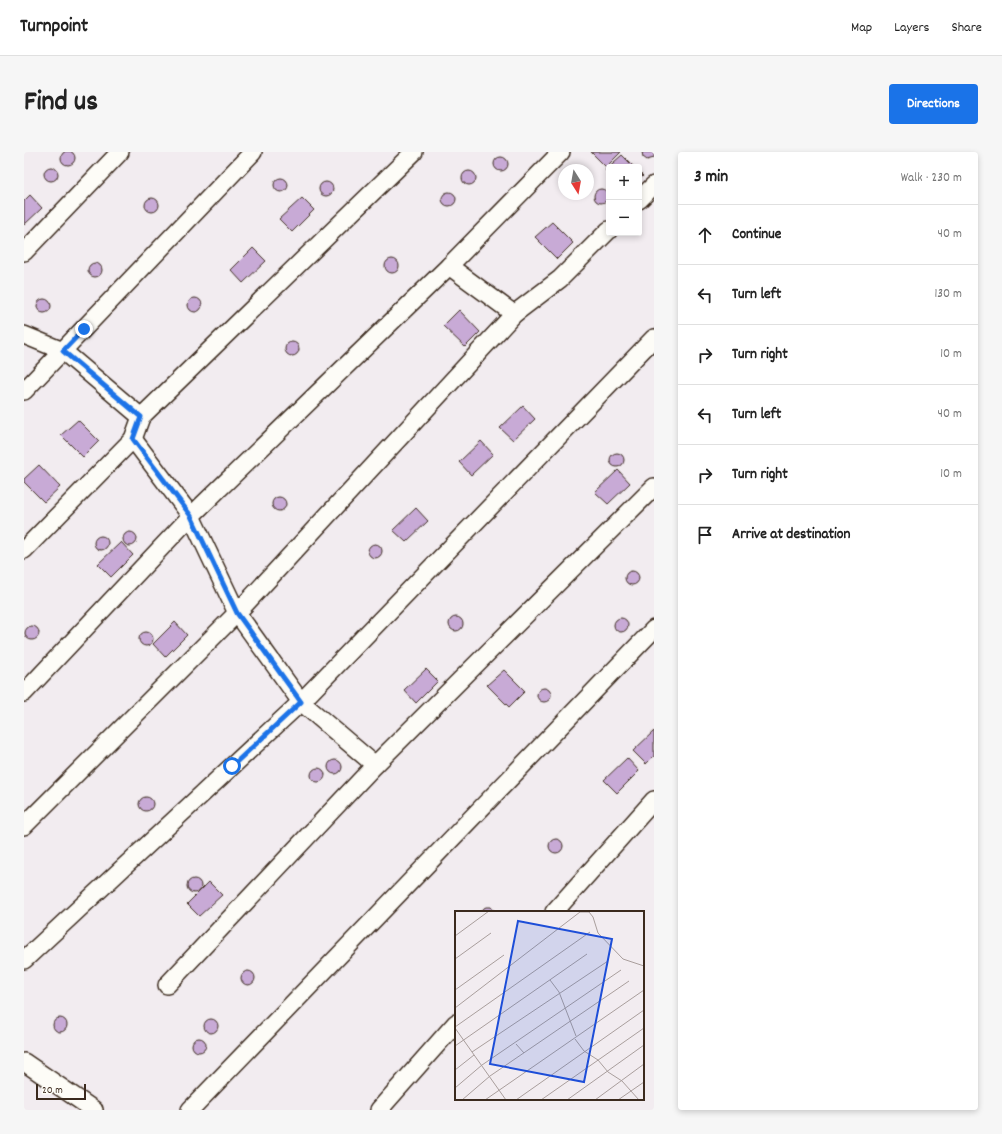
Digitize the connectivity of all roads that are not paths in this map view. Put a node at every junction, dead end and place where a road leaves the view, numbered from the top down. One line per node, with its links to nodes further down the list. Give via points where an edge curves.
1 (120, 152): 8 (street)
2 (253, 152): 13 (street)
3 (414, 152): 15 (street)
4 (561, 152): 9 (street)
5 (654, 185): 6 (street)
6 (642, 197)
7 (606, 233): 10 (street, via 560,279)
8 (24, 252)
9 (449, 266): 10 (street); 18 (street)
10 (514, 314): 20 (street)
11 (24, 335): 13 (street)
12 (654, 338): 23 (street)
13 (63, 351): 14 (street); 15 (street)
14 (24, 391)
15 (141, 417): 16 (street)
16 (133, 439): 18 (street); 19 (street)
17 (654, 487): 24 (street)
18 (191, 516): 20 (street); 22 (street)
19 (24, 550)
20 (237, 613): 23 (street); 26 (street)
21 (654, 629): 33 (street)
22 (24, 693)
23 (301, 702): 24 (street); 28 (street)
24 (375, 765): 29 (street)
25 (654, 800): 27 (street)
26 (24, 826)
27 (555, 911)
28 (24, 960)
29 (167, 985)
30 (455, 1024): 34 (street)
31 (24, 1062): 32 (street)
32 (94, 1110)
33 (190, 1110)
34 (379, 1110)

